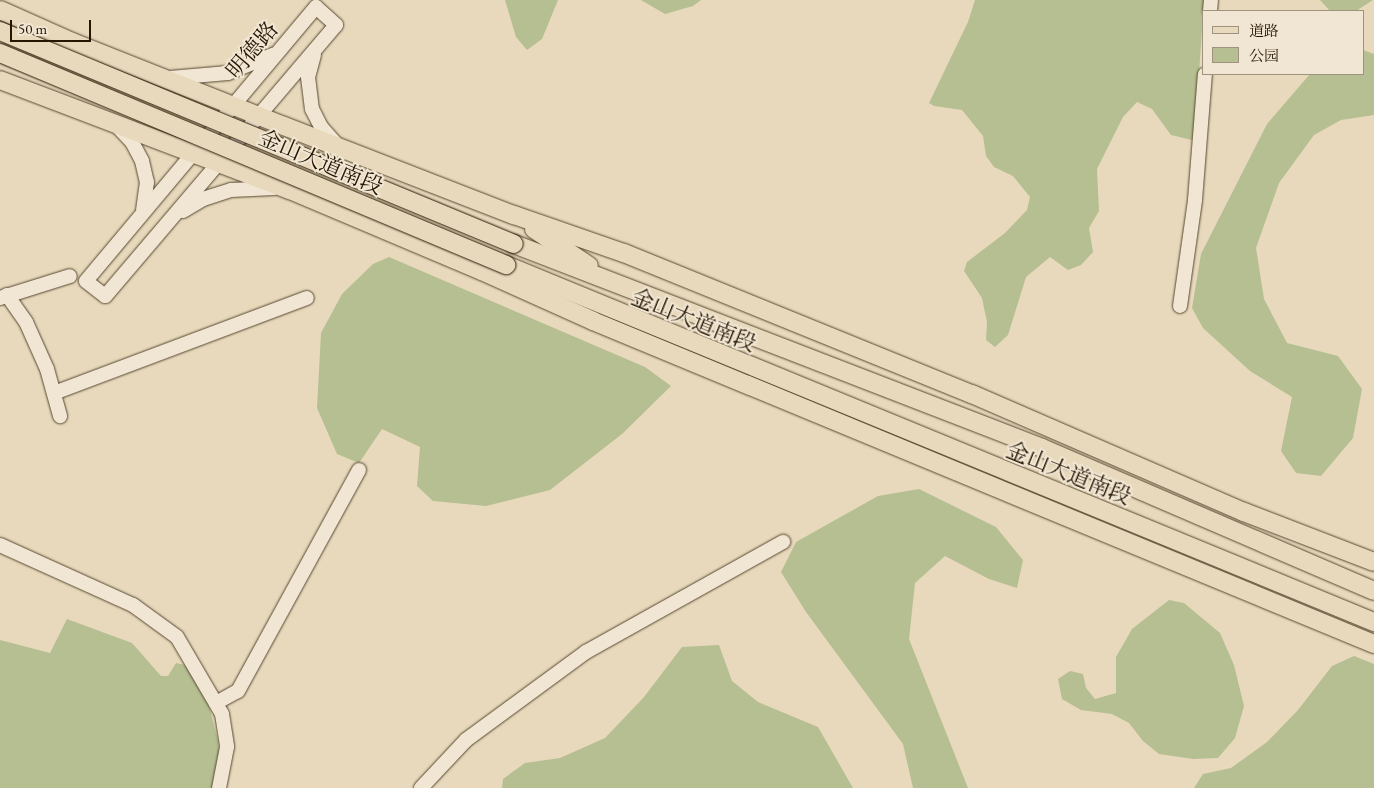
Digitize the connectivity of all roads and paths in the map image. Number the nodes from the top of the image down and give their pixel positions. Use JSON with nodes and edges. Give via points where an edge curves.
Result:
{"nodes":[{"id":1,"x":316,"y":4,"type":"edge"},
{"id":2,"x":0,"y":10,"type":"edge"},
{"id":3,"x":0,"y":31,"type":"edge"},
{"id":4,"x":318,"y":46,"type":"junction"},
{"id":5,"x":279,"y":51,"type":"junction"},
{"id":6,"x":0,"y":52,"type":"edge"},
{"id":7,"x":1205,"y":75,"type":"edge"},
{"id":8,"x":163,"y":78,"type":"junction"},
{"id":9,"x":0,"y":80,"type":"edge"},
{"id":10,"x":233,"y":106,"type":"junction"},
{"id":11,"x":258,"y":116,"type":"junction"},
{"id":12,"x":116,"y":126,"type":"junction"},
{"id":13,"x":343,"y":149,"type":"junction"},
{"id":14,"x":193,"y":154,"type":"junction"},
{"id":15,"x":216,"y":164,"type":"junction"},
{"id":16,"x":290,"y":190,"type":"junction"},
{"id":17,"x":142,"y":214,"type":"junction"},
{"id":18,"x":514,"y":215,"type":"junction"},
{"id":19,"x":167,"y":223,"type":"junction"},
{"id":20,"x":482,"y":270,"type":"junction"},
{"id":21,"x":70,"y":276,"type":"dead end"},
{"id":22,"x":619,"y":286,"type":"junction"},
{"id":23,"x":3,"y":296,"type":"edge"},
{"id":24,"x":307,"y":298,"type":"dead end"},
{"id":25,"x":1180,"y":306,"type":"dead end"},
{"id":26,"x":611,"y":310,"type":"junction"},
{"id":27,"x":54,"y":393,"type":"junction"},
{"id":28,"x":60,"y":416,"type":"dead end"},
{"id":29,"x":359,"y":470,"type":"dead end"},
{"id":30,"x":1094,"y":470,"type":"junction"},
{"id":31,"x":1078,"y":502,"type":"junction"},
{"id":32,"x":1244,"y":512,"type":"junction"},
{"id":33,"x":782,"y":542,"type":"dead end"},
{"id":34,"x":0,"y":545,"type":"edge"},
{"id":35,"x":1374,"y":562,"type":"edge"},
{"id":36,"x":1203,"y":572,"type":"junction"},
{"id":37,"x":1374,"y":591,"type":"edge"},
{"id":38,"x":1374,"y":622,"type":"edge"},
{"id":39,"x":1374,"y":644,"type":"edge"},
{"id":40,"x":216,"y":703,"type":"junction"},
{"id":41,"x":219,"y":788,"type":"edge"},
{"id":42,"x":421,"y":788,"type":"edge"}],
"edges":[{"from":1,"to":4,"type":"street","name":"明德路","via":[[336,25]]},
{"from":1,"to":5,"type":"street","name":"明德路"},
{"from":2,"to":8,"type":"main road"},
{"from":3,"to":22,"type":"main road","name":"金山大道南段","bridge":true},
{"from":4,"to":11,"type":"street","name":"明德路"},
{"from":4,"to":13,"type":"street","via":[[308,77],[311,103],[321,127]]},
{"from":5,"to":8,"type":"street","via":[[228,73],[196,78]]},
{"from":5,"to":10,"type":"street","name":"明德路"},
{"from":6,"to":26,"type":"main road","name":"金山大道南段","bridge":true},
{"from":7,"to":25,"type":"street","via":[[1195,200]]},
{"from":8,"to":10,"type":"main road"},
{"from":9,"to":12,"type":"main road"},
{"from":10,"to":11,"type":"main road"},
{"from":10,"to":14,"type":"street","name":"明德路"},
{"from":11,"to":13,"type":"main road"},
{"from":11,"to":15,"type":"street","name":"明德路"},
{"from":12,"to":14,"type":"main road"},
{"from":12,"to":17,"type":"street","via":[[132,142],[144,166],[147,193]]},
{"from":13,"to":18,"type":"main road"},
{"from":14,"to":15,"type":"main road"},
{"from":14,"to":17,"type":"street","name":"明德路"},
{"from":15,"to":16,"type":"main road"},
{"from":15,"to":19,"type":"street","name":"明德路"},
{"from":16,"to":19,"type":"street","via":[[261,187],[231,190],[203,199]]},
{"from":16,"to":20,"type":"main road"},
{"from":17,"to":19,"type":"street","name":"明德路","via":[[86,281],[105,296]]},
{"from":18,"to":22,"type":"main road"},
{"from":18,"to":32,"type":"main road","via":[[624,253],[972,394]]},
{"from":20,"to":26,"type":"main road"},
{"from":20,"to":36,"type":"main road","via":[[592,321]]},
{"from":21,"to":23,"type":"street"},
{"from":22,"to":30,"type":"main road","name":"金山大道南段"},
{"from":23,"to":27,"type":"street","via":[[26,322]]},
{"from":24,"to":27,"type":"street"},
{"from":26,"to":31,"type":"main road","name":"金山大道南段"},
{"from":27,"to":28,"type":"street"},
{"from":29,"to":40,"type":"street","via":[[238,690]]},
{"from":30,"to":32,"type":"main road"},
{"from":30,"to":37,"type":"main road","name":"金山大道南段"},
{"from":31,"to":36,"type":"main road"},
{"from":31,"to":38,"type":"main road","name":"金山大道南段"},
{"from":32,"to":35,"type":"main road"},
{"from":33,"to":42,"type":"street","via":[[586,652],[466,740]]},
{"from":34,"to":40,"type":"street","via":[[133,605],[165,626],[176,637]]},
{"from":36,"to":39,"type":"main road"},
{"from":40,"to":41,"type":"street","via":[[222,714],[227,747]]}]}
